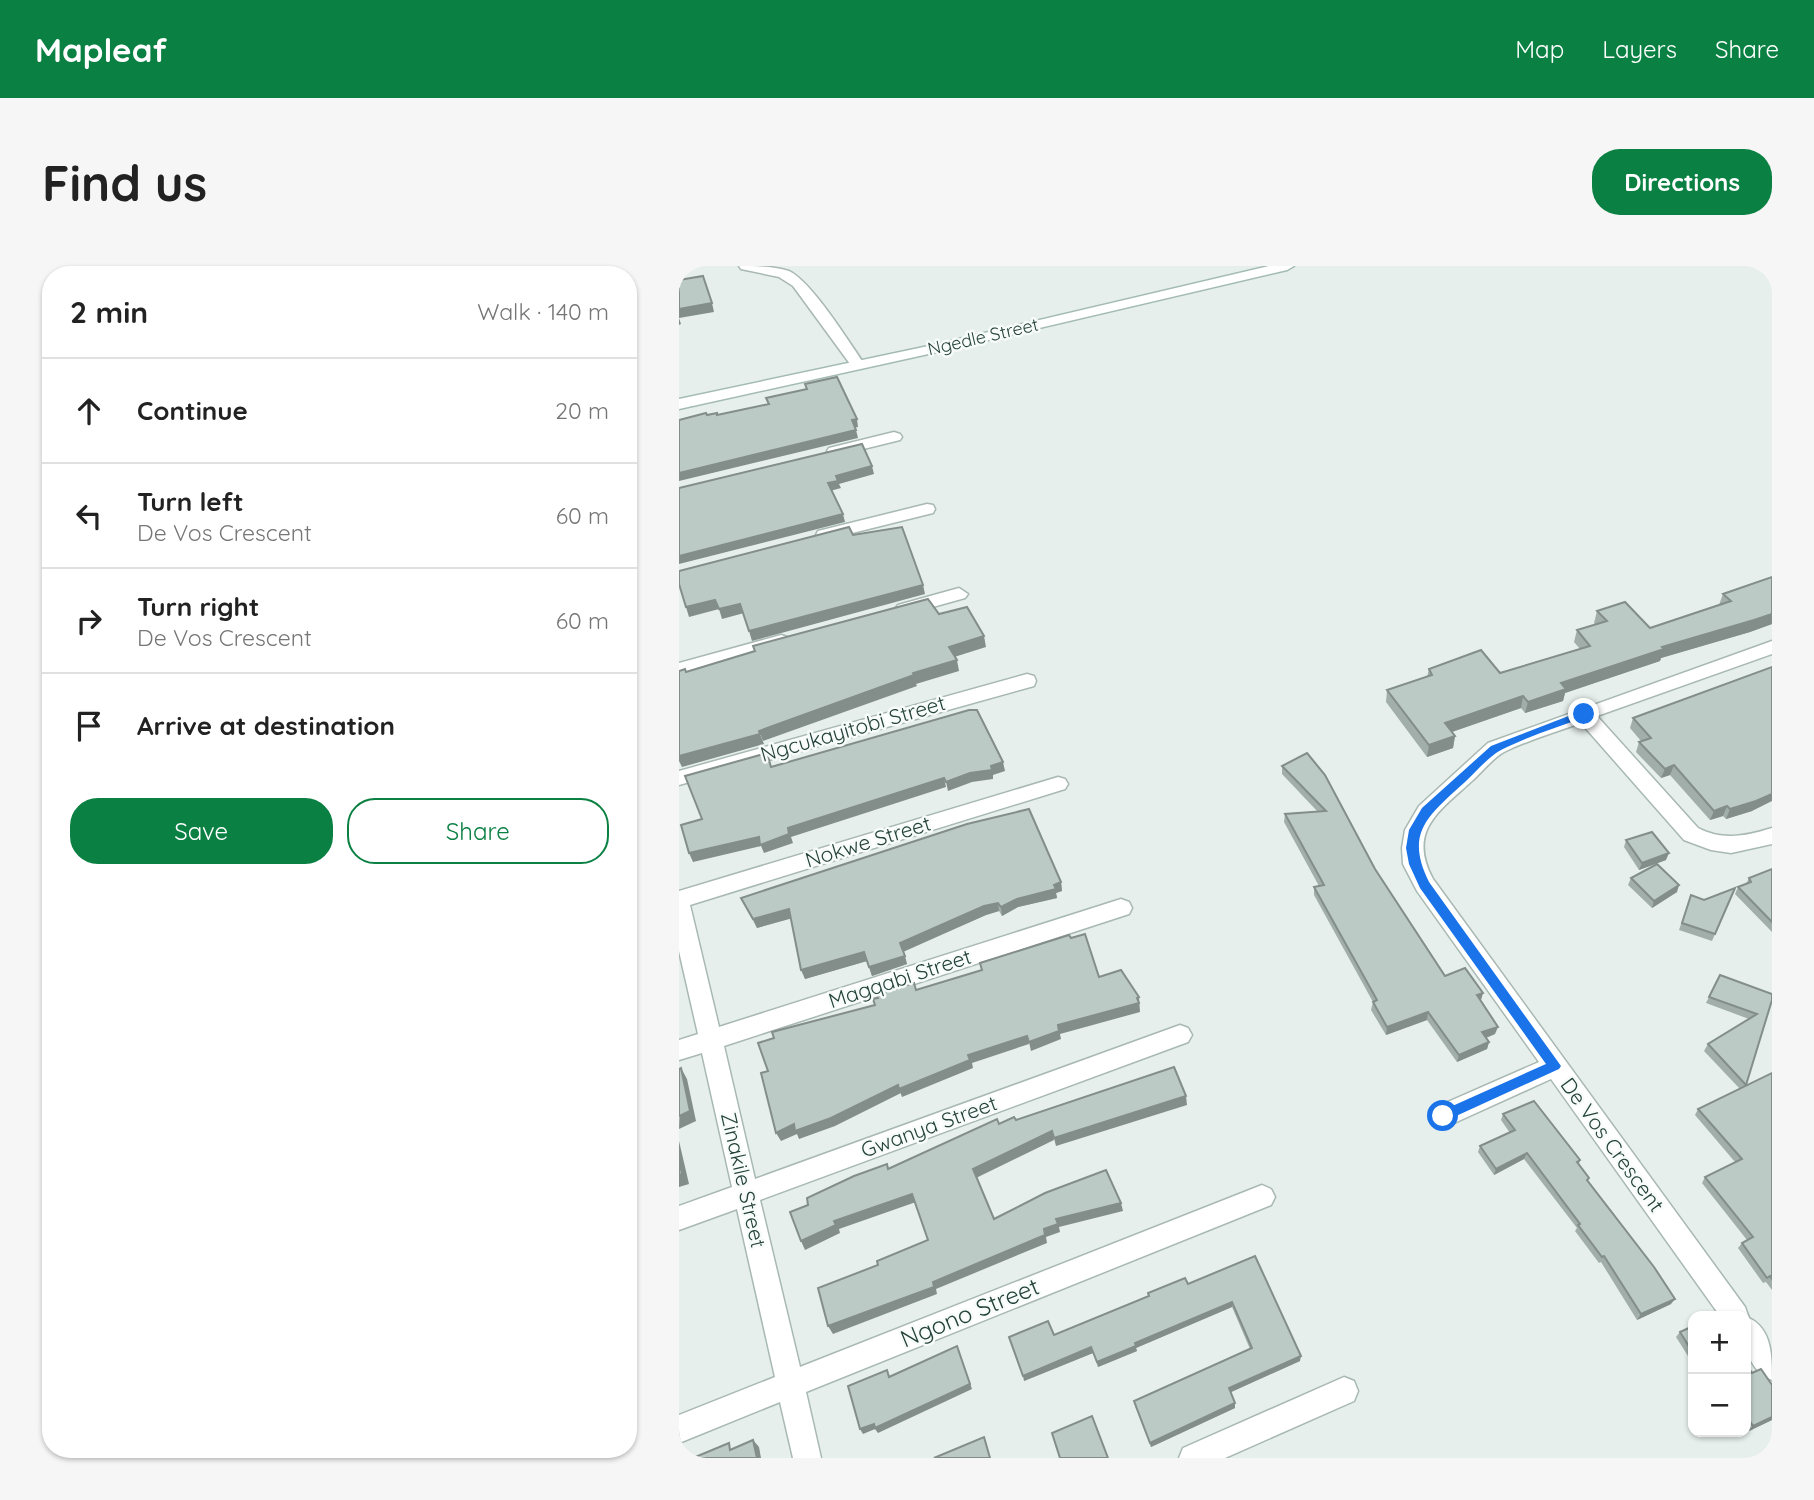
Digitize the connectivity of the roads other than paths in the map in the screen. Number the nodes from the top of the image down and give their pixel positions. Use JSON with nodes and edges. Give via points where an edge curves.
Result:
{"nodes":[{"id":1,"x":746,"y":266,"type":"edge"},
{"id":2,"x":1287,"y":266,"type":"edge"},
{"id":3,"x":858,"y":365,"type":"junction"},
{"id":4,"x":679,"y":404,"type":"edge"},
{"id":5,"x":894,"y":437,"type":"dead end"},
{"id":6,"x":814,"y":457,"type":"edge"},
{"id":7,"x":927,"y":509,"type":"dead end"},
{"id":8,"x":810,"y":539,"type":"edge"},
{"id":9,"x":959,"y":594,"type":"dead end"},
{"id":10,"x":893,"y":612,"type":"edge"},
{"id":11,"x":799,"y":637,"type":"edge"},
{"id":12,"x":1772,"y":648,"type":"edge"},
{"id":13,"x":679,"y":669,"type":"edge"},
{"id":14,"x":1027,"y":681,"type":"dead end"},
{"id":15,"x":1584,"y":714,"type":"junction"},
{"id":16,"x":679,"y":778,"type":"edge"},
{"id":17,"x":1058,"y":784,"type":"dead end"},
{"id":18,"x":1772,"y":836,"type":"edge"},
{"id":19,"x":679,"y":902,"type":"edge"},
{"id":20,"x":1121,"y":908,"type":"dead end"},
{"id":21,"x":1180,"y":1035,"type":"dead end"},
{"id":22,"x":710,"y":1040,"type":"junction"},
{"id":23,"x":679,"y":1050,"type":"edge"},
{"id":24,"x":1555,"y":1066,"type":"junction"},
{"id":25,"x":1443,"y":1116,"type":"dead end"},
{"id":26,"x":747,"y":1193,"type":"junction"},
{"id":27,"x":1262,"y":1197,"type":"dead end"},
{"id":28,"x":679,"y":1218,"type":"edge"},
{"id":29,"x":1732,"y":1311,"type":"edge"},
{"id":30,"x":1751,"y":1337,"type":"edge"},
{"id":31,"x":1772,"y":1366,"type":"edge"},
{"id":32,"x":791,"y":1385,"type":"junction"},
{"id":33,"x":1343,"y":1391,"type":"dead end"},
{"id":34,"x":679,"y":1429,"type":"edge"},
{"id":35,"x":807,"y":1458,"type":"edge"},
{"id":36,"x":1193,"y":1458,"type":"edge"}],
"edges":[{"from":1,"to":3,"type":"street","via":[[783,274],[798,283]]},
{"from":2,"to":3,"type":"street","name":"Ngedle Street"},
{"from":3,"to":4,"type":"street","name":"Ngedle Street"},
{"from":5,"to":6,"type":"street"},
{"from":7,"to":8,"type":"street"},
{"from":9,"to":10,"type":"street"},
{"from":11,"to":13,"type":"street"},
{"from":12,"to":15,"type":"street","name":"De Vos Crescent"},
{"from":14,"to":16,"type":"street","name":"Ngcukayitobi Street"},
{"from":15,"to":18,"type":"street","via":[[1691,834],[1723,846]]},
{"from":15,"to":24,"type":"street","name":"De Vos Crescent","via":[[1495,748],[1426,811],[1415,830],[1412,848],[1425,885]]},
{"from":17,"to":19,"type":"street","name":"Nokwe Street"},
{"from":19,"to":22,"type":"street","name":"Zinakile Street"},
{"from":20,"to":22,"type":"street","name":"Magqabi Street"},
{"from":21,"to":26,"type":"street","name":"Gwanya Street"},
{"from":22,"to":23,"type":"street","name":"Magqabi Street"},
{"from":22,"to":26,"type":"street","name":"Zinakile Street"},
{"from":24,"to":25,"type":"street"},
{"from":24,"to":29,"type":"street","name":"De Vos Crescent"},
{"from":26,"to":28,"type":"street","name":"Gwanya Street"},
{"from":26,"to":32,"type":"street","name":"Zinakile Street"},
{"from":27,"to":32,"type":"street","name":"Ngono Street"},
{"from":30,"to":31,"type":"street"},
{"from":32,"to":34,"type":"street","name":"Ngono Street"},
{"from":32,"to":35,"type":"street","name":"Zinakile Street"},
{"from":33,"to":36,"type":"street"}]}
